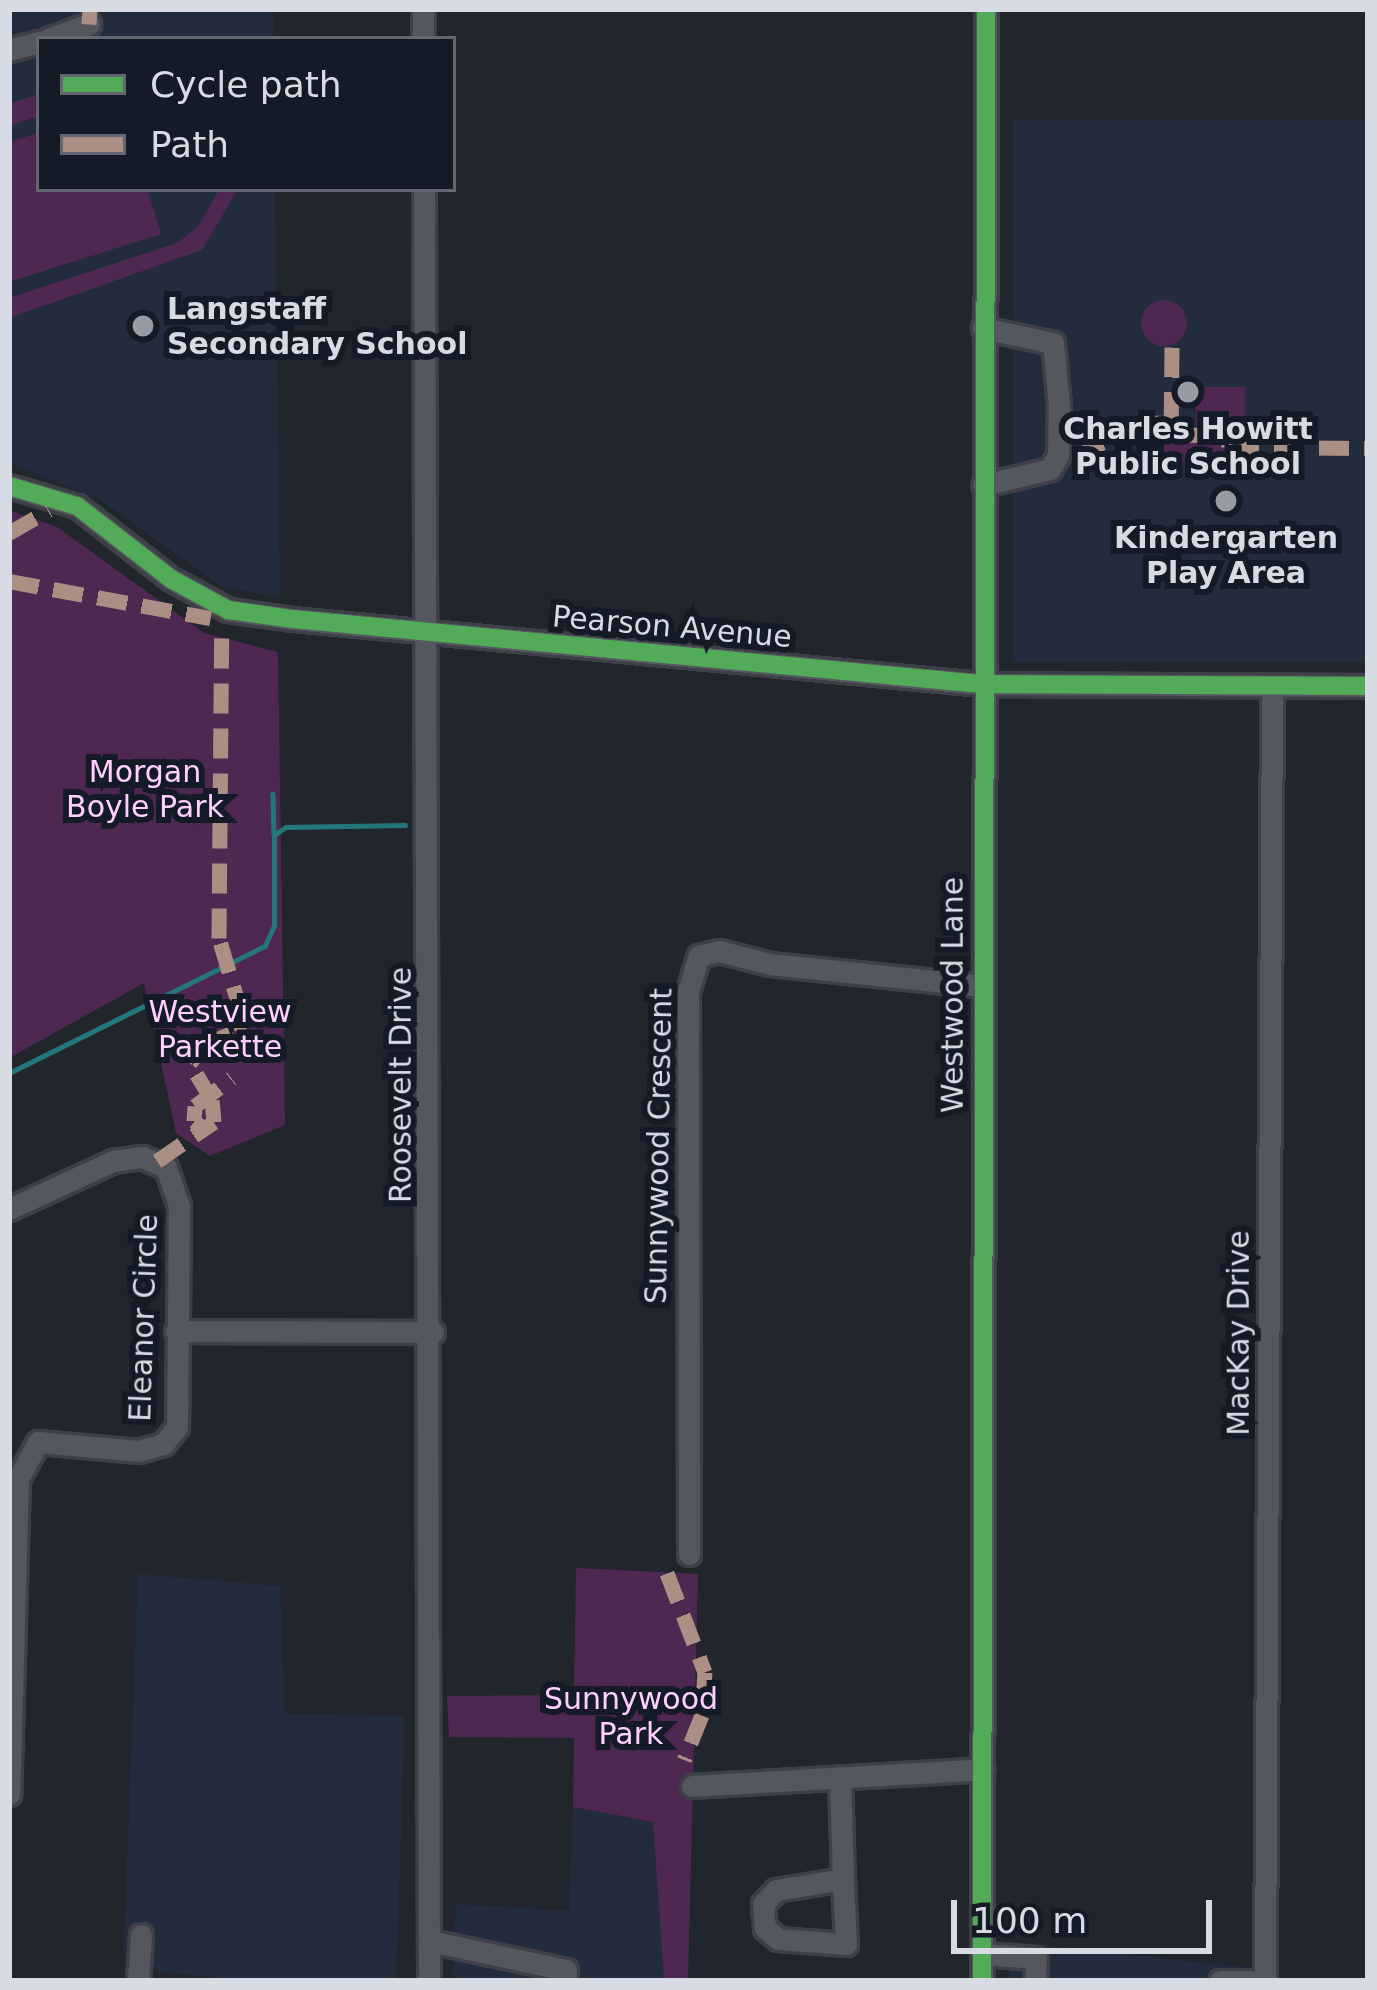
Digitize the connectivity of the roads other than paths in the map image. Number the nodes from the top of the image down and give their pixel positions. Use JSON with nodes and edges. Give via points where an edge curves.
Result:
{"nodes":[{"id":1,"x":986,"y":9,"type":"edge"},
{"id":2,"x":89,"y":24,"type":"dead end"},
{"id":3,"x":59,"y":36,"type":"edge"},
{"id":4,"x":424,"y":192,"type":"edge"},
{"id":5,"x":983,"y":328,"type":"junction"},
{"id":6,"x":983,"y":485,"type":"junction"},
{"id":7,"x":9,"y":486,"type":"edge"},
{"id":8,"x":428,"y":635,"type":"junction"},
{"id":9,"x":981,"y":684,"type":"junction"},
{"id":10,"x":1272,"y":686,"type":"junction"},
{"id":11,"x":1368,"y":686,"type":"edge"},
{"id":12,"x":983,"y":986,"type":"junction"},
{"id":13,"x":9,"y":1209,"type":"edge"},
{"id":14,"x":176,"y":1331,"type":"junction"},
{"id":15,"x":433,"y":1332,"type":"junction"},
{"id":16,"x":689,"y":1554,"type":"dead end"},
{"id":17,"x":982,"y":1769,"type":"junction"},
{"id":18,"x":840,"y":1777,"type":"junction"},
{"id":19,"x":692,"y":1786,"type":"dead end"},
{"id":20,"x":9,"y":1794,"type":"edge"},
{"id":21,"x":843,"y":1879,"type":"dead end"},
{"id":22,"x":141,"y":1935,"type":"dead end"},
{"id":23,"x":430,"y":1941,"type":"junction"},
{"id":24,"x":982,"y":1954,"type":"junction"},
{"id":25,"x":519,"y":1971,"type":"edge"},
{"id":26,"x":138,"y":1981,"type":"edge"},
{"id":27,"x":430,"y":1981,"type":"edge"},
{"id":28,"x":566,"y":1981,"type":"edge"},
{"id":29,"x":982,"y":1981,"type":"edge"},
{"id":30,"x":1035,"y":1981,"type":"edge"},
{"id":31,"x":1220,"y":1981,"type":"edge"},
{"id":32,"x":1251,"y":1981,"type":"edge"},
{"id":33,"x":1265,"y":1981,"type":"edge"}],
"edges":[{"from":1,"to":5,"type":"street","name":"Westwood Lane"},
{"from":2,"to":3,"type":"street"},
{"from":4,"to":8,"type":"street","name":"Roosevelt Drive"},
{"from":5,"to":6,"type":"street","name":"Westwood Lane"},
{"from":5,"to":6,"type":"street","via":[[1053,343],[1059,421],[1050,469]]},
{"from":6,"to":9,"type":"street","name":"Westwood Lane"},
{"from":7,"to":8,"type":"street","name":"Pearson Avenue","via":[[77,506],[172,579],[229,610]]},
{"from":8,"to":9,"type":"street","name":"Pearson Avenue"},
{"from":8,"to":15,"type":"street","name":"Roosevelt Drive"},
{"from":9,"to":10,"type":"street","name":"Pearson Avenue"},
{"from":9,"to":12,"type":"street","name":"Westwood Lane"},
{"from":10,"to":11,"type":"street","name":"Pearson Avenue"},
{"from":10,"to":33,"type":"street","name":"MacKay Drive"},
{"from":12,"to":16,"type":"street","name":"Sunnywood Crescent","via":[[770,964],[719,951],[699,956],[688,991]]},
{"from":12,"to":17,"type":"street","name":"Westwood Lane"},
{"from":13,"to":14,"type":"street","name":"Eleanor Circle","via":[[113,1161],[142,1156],[166,1167],[179,1206]]},
{"from":14,"to":15,"type":"street"},
{"from":14,"to":20,"type":"street","name":"Eleanor Circle","via":[[177,1427],[163,1444],[131,1451],[38,1442],[24,1462]]},
{"from":15,"to":23,"type":"street","name":"Roosevelt Drive"},
{"from":17,"to":18,"type":"street"},
{"from":17,"to":24,"type":"street","name":"Westwood Lane"},
{"from":18,"to":19,"type":"street"},
{"from":18,"to":21,"type":"street"},
{"from":22,"to":26,"type":"street"},
{"from":23,"to":25,"type":"street"},
{"from":23,"to":27,"type":"street","name":"Roosevelt Drive"},
{"from":24,"to":29,"type":"street","name":"Westwood Lane"},
{"from":24,"to":30,"type":"street","via":[[1036,1958]]},
{"from":25,"to":28,"type":"street","via":[[566,1970]]},
{"from":31,"to":32,"type":"street"}]}
